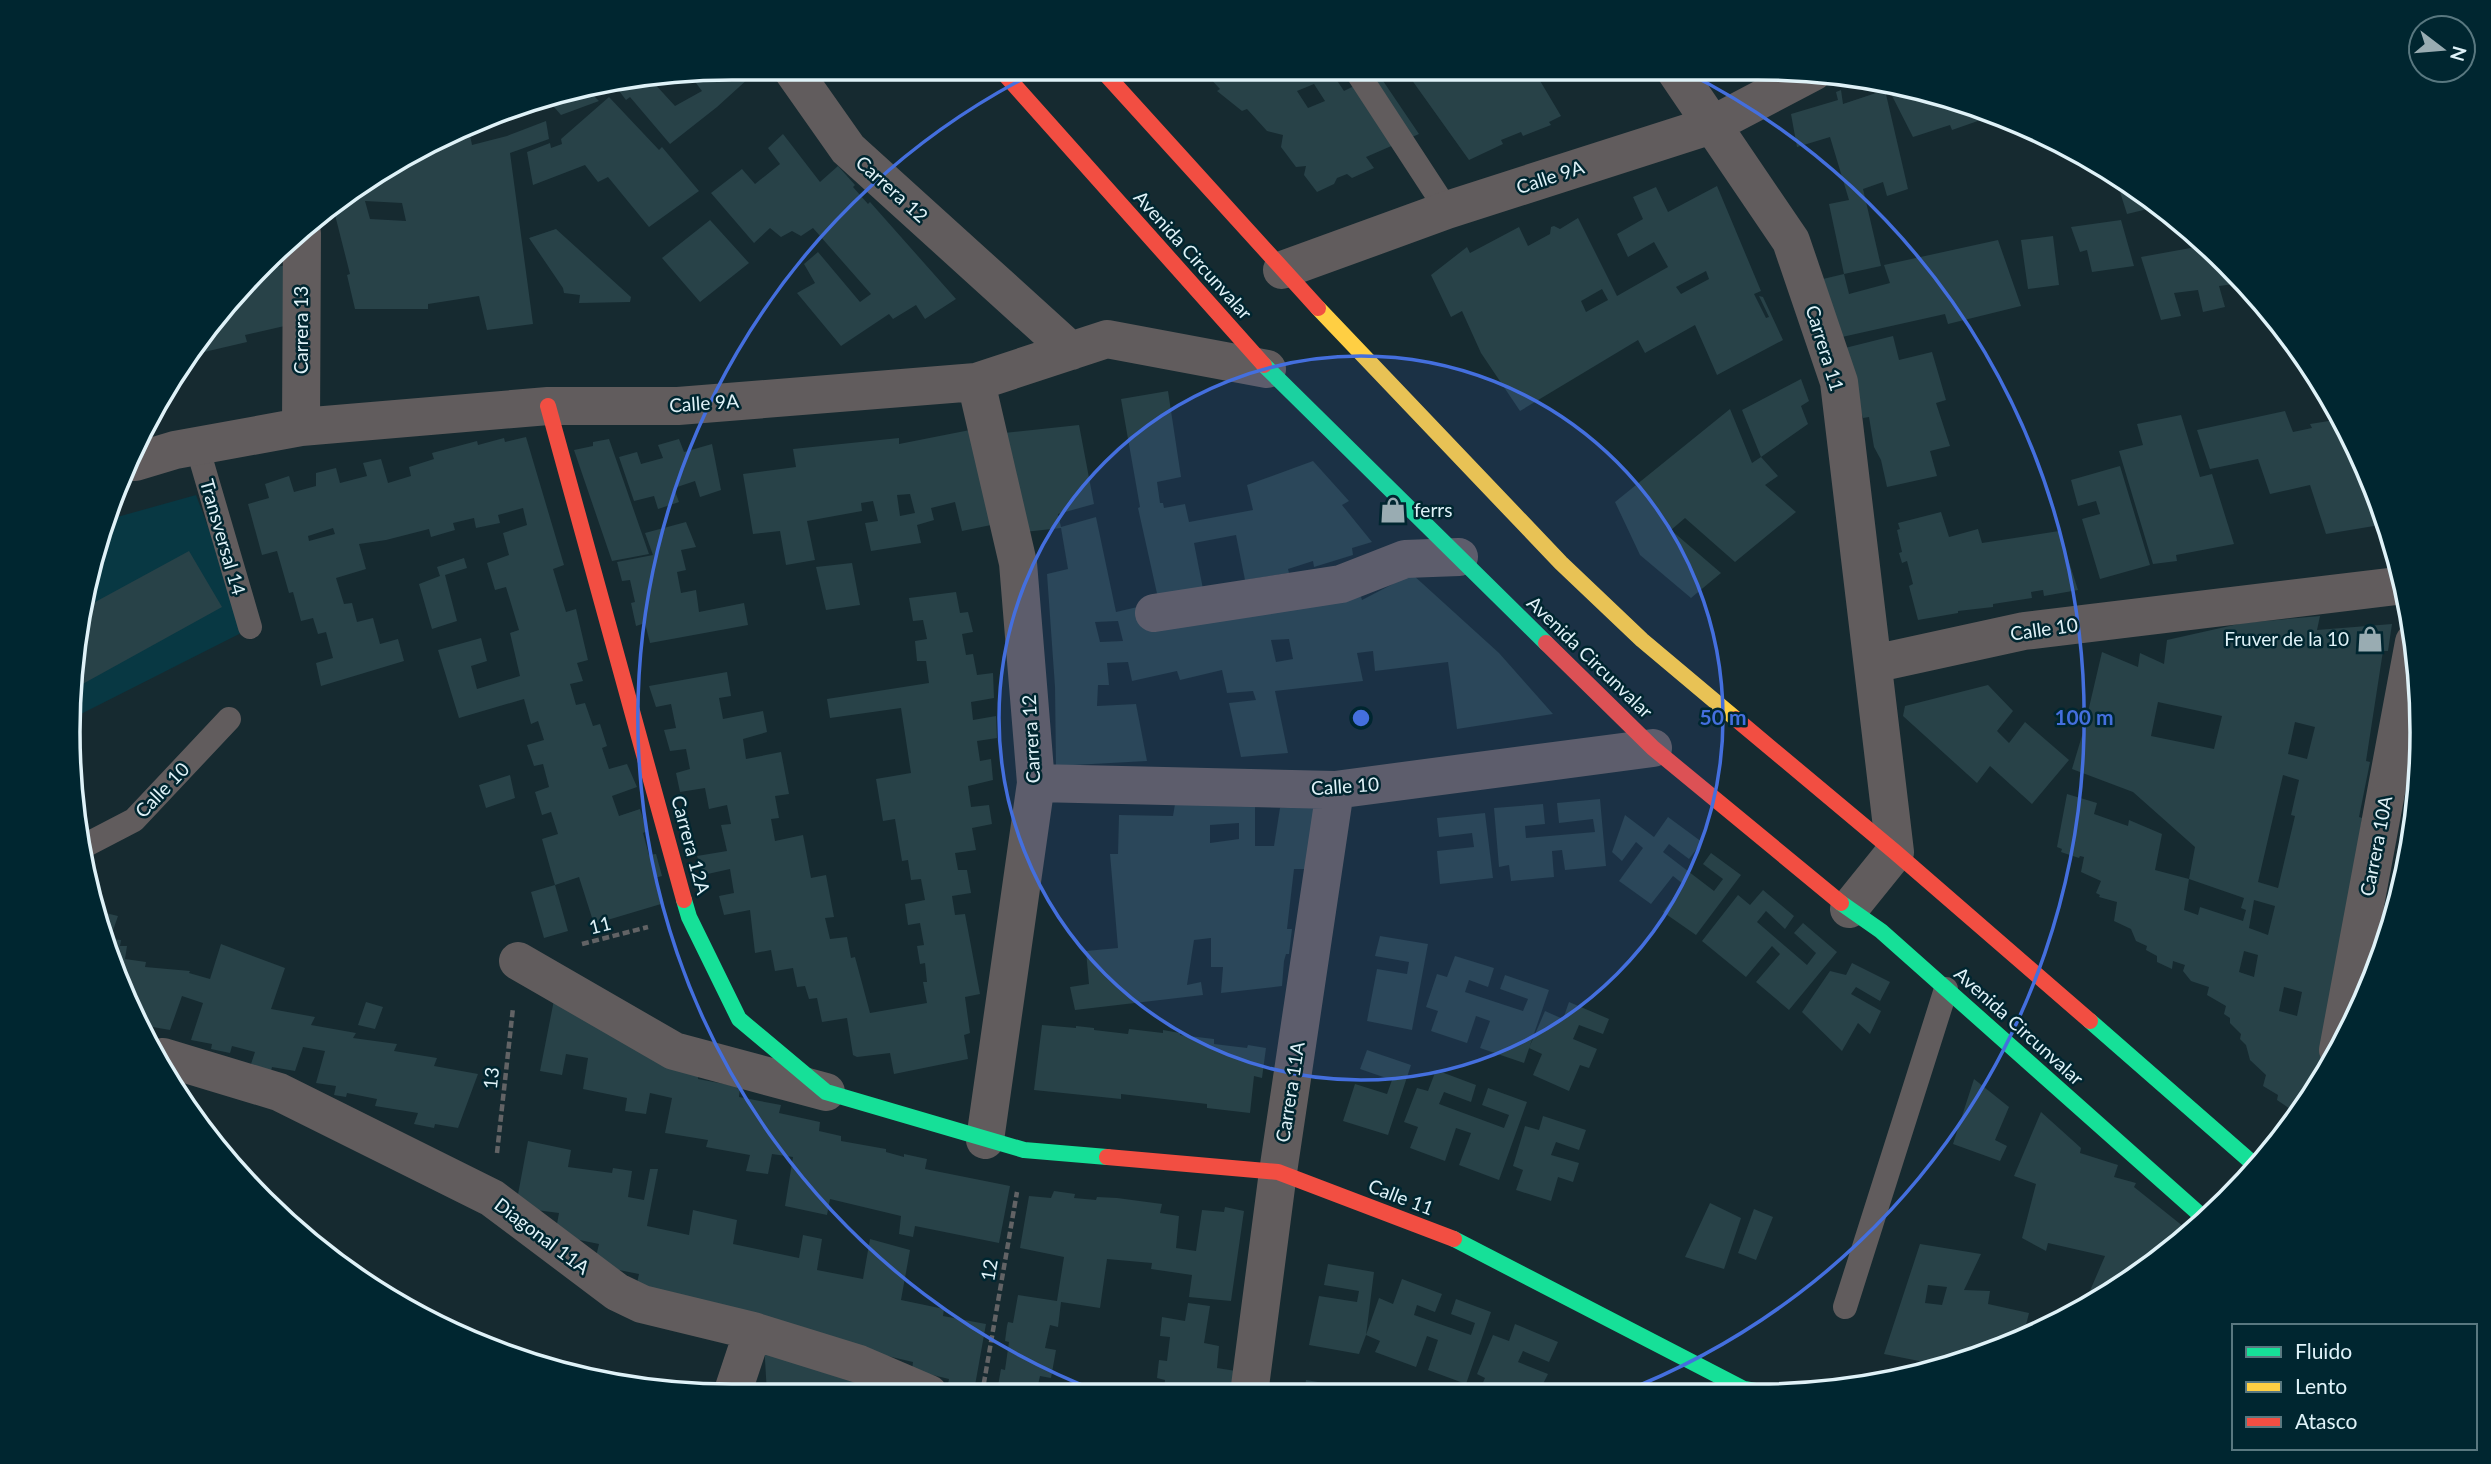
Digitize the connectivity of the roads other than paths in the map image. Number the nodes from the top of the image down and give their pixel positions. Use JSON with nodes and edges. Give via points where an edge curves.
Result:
{"nodes":[{"id":1,"x":799,"y":80,"type":"edge"},
{"id":2,"x":1010,"y":80,"type":"edge"},
{"id":3,"x":1111,"y":80,"type":"edge"},
{"id":4,"x":1361,"y":80,"type":"edge"},
{"id":5,"x":1682,"y":80,"type":"edge"},
{"id":6,"x":1795,"y":82,"type":"edge"},
{"id":7,"x":1712,"y":125,"type":"junction"},
{"id":8,"x":1447,"y":210,"type":"junction"},
{"id":9,"x":302,"y":242,"type":"edge"},
{"id":10,"x":1282,"y":270,"type":"junction"},
{"id":11,"x":1071,"y":351,"type":"junction"},
{"id":12,"x":1266,"y":369,"type":"junction"},
{"id":13,"x":976,"y":382,"type":"junction"},
{"id":14,"x":548,"y":405,"type":"junction"},
{"id":15,"x":301,"y":427,"type":"junction"},
{"id":16,"x":197,"y":446,"type":"junction"},
{"id":17,"x":140,"y":461,"type":"edge"},
{"id":18,"x":1459,"y":558,"type":"junction"},
{"id":19,"x":2394,"y":586,"type":"edge"},
{"id":20,"x":1154,"y":613,"type":"dead end"},
{"id":21,"x":250,"y":627,"type":"dead end"},
{"id":22,"x":1873,"y":664,"type":"junction"},
{"id":23,"x":2408,"y":676,"type":"edge"},
{"id":24,"x":229,"y":719,"type":"dead end"},
{"id":25,"x":1653,"y":748,"type":"junction"},
{"id":26,"x":1036,"y":783,"type":"junction"},
{"id":27,"x":1335,"y":790,"type":"junction"},
{"id":28,"x":90,"y":843,"type":"edge"},
{"id":29,"x":1895,"y":852,"type":"junction"},
{"id":30,"x":1849,"y":909,"type":"junction"},
{"id":31,"x":518,"y":961,"type":"road end"},
{"id":32,"x":1946,"y":989,"type":"junction"},
{"id":33,"x":2344,"y":1018,"type":"edge"},
{"id":34,"x":168,"y":1059,"type":"edge"},
{"id":35,"x":826,"y":1092,"type":"junction"},
{"id":36,"x":985,"y":1140,"type":"junction"},
{"id":37,"x":2250,"y":1161,"type":"edge"},
{"id":38,"x":1278,"y":1172,"type":"junction"},
{"id":39,"x":2199,"y":1213,"type":"edge"},
{"id":40,"x":1845,"y":1307,"type":"dead end"},
{"id":41,"x":753,"y":1331,"type":"junction"},
{"id":42,"x":735,"y":1384,"type":"edge"},
{"id":43,"x":906,"y":1384,"type":"edge"},
{"id":44,"x":1250,"y":1384,"type":"edge"},
{"id":45,"x":1734,"y":1384,"type":"edge"}],
"edges":[{"from":1,"to":11,"type":"street","name":"Carrera 12","via":[[848,149]]},
{"from":2,"to":12,"type":"main road","name":"Avenida Circunvalar"},
{"from":3,"to":10,"type":"main road"},
{"from":4,"to":8,"type":"lane"},
{"from":5,"to":7,"type":"street","name":"Carrera 11"},
{"from":6,"to":7,"type":"street","name":"Calle 9A"},
{"from":7,"to":8,"type":"street","name":"Calle 9A"},
{"from":7,"to":22,"type":"street","name":"Carrera 11","via":[[1791,241],[1839,382]]},
{"from":8,"to":10,"type":"street","name":"Calle 9A"},
{"from":9,"to":15,"type":"street","name":"Carrera 13"},
{"from":10,"to":29,"type":"main road","via":[[1561,563],[1642,640]]},
{"from":11,"to":12,"type":"street","name":"Calle 9A","via":[[1107,339]]},
{"from":11,"to":13,"type":"street","name":"Calle 9A"},
{"from":12,"to":18,"type":"main road","name":"Avenida Circunvalar"},
{"from":13,"to":14,"type":"street","name":"Calle 9A","via":[[678,406]]},
{"from":13,"to":26,"type":"street","name":"Carrera 12","via":[[1018,563]]},
{"from":14,"to":15,"type":"street","name":"Calle 9A"},
{"from":14,"to":35,"type":"main road","name":"Carrera 12A","via":[[689,917],[739,1018]]},
{"from":15,"to":16,"type":"street","name":"Calle 9A"},
{"from":16,"to":17,"type":"street","name":"Calle 9A"},
{"from":16,"to":21,"type":"lane","name":"Transversal 14"},
{"from":18,"to":20,"type":"street","via":[[1405,559],[1341,584]]},
{"from":18,"to":25,"type":"main road","name":"Avenida Circunvalar"},
{"from":19,"to":22,"type":"street","name":"Calle 10","via":[[2024,631]]},
{"from":22,"to":29,"type":"street"},
{"from":23,"to":33,"type":"street","name":"Carrera 10A"},
{"from":24,"to":28,"type":"lane","name":"Calle 10","via":[[134,820]]},
{"from":25,"to":27,"type":"street","name":"Calle 10"},
{"from":25,"to":30,"type":"main road","name":"Avenida Circunvalar"},
{"from":26,"to":27,"type":"street","name":"Calle 10"},
{"from":26,"to":36,"type":"street","name":"Carrera 12"},
{"from":27,"to":38,"type":"street","name":"Carrera 11A"},
{"from":29,"to":30,"type":"street"},
{"from":29,"to":37,"type":"main road"},
{"from":30,"to":32,"type":"main road","name":"Avenida Circunvalar"},
{"from":31,"to":35,"type":"street","via":[[674,1051]]},
{"from":32,"to":39,"type":"main road","name":"Avenida Circunvalar"},
{"from":32,"to":40,"type":"lane"},
{"from":34,"to":41,"type":"street","name":"Diagonal 11A","via":[[279,1092],[492,1198],[617,1292],[642,1304]]},
{"from":35,"to":36,"type":"main road","name":"Carrera 12A"},
{"from":36,"to":38,"type":"main road","name":"Calle 11","via":[[1024,1150]]},
{"from":38,"to":44,"type":"street","name":"Carrera 11A"},
{"from":38,"to":45,"type":"main road","name":"Calle 11","via":[[1457,1240]]},
{"from":41,"to":42,"type":"street"},
{"from":41,"to":43,"type":"street","name":"Diagonal 11A","via":[[859,1364]]}]}
